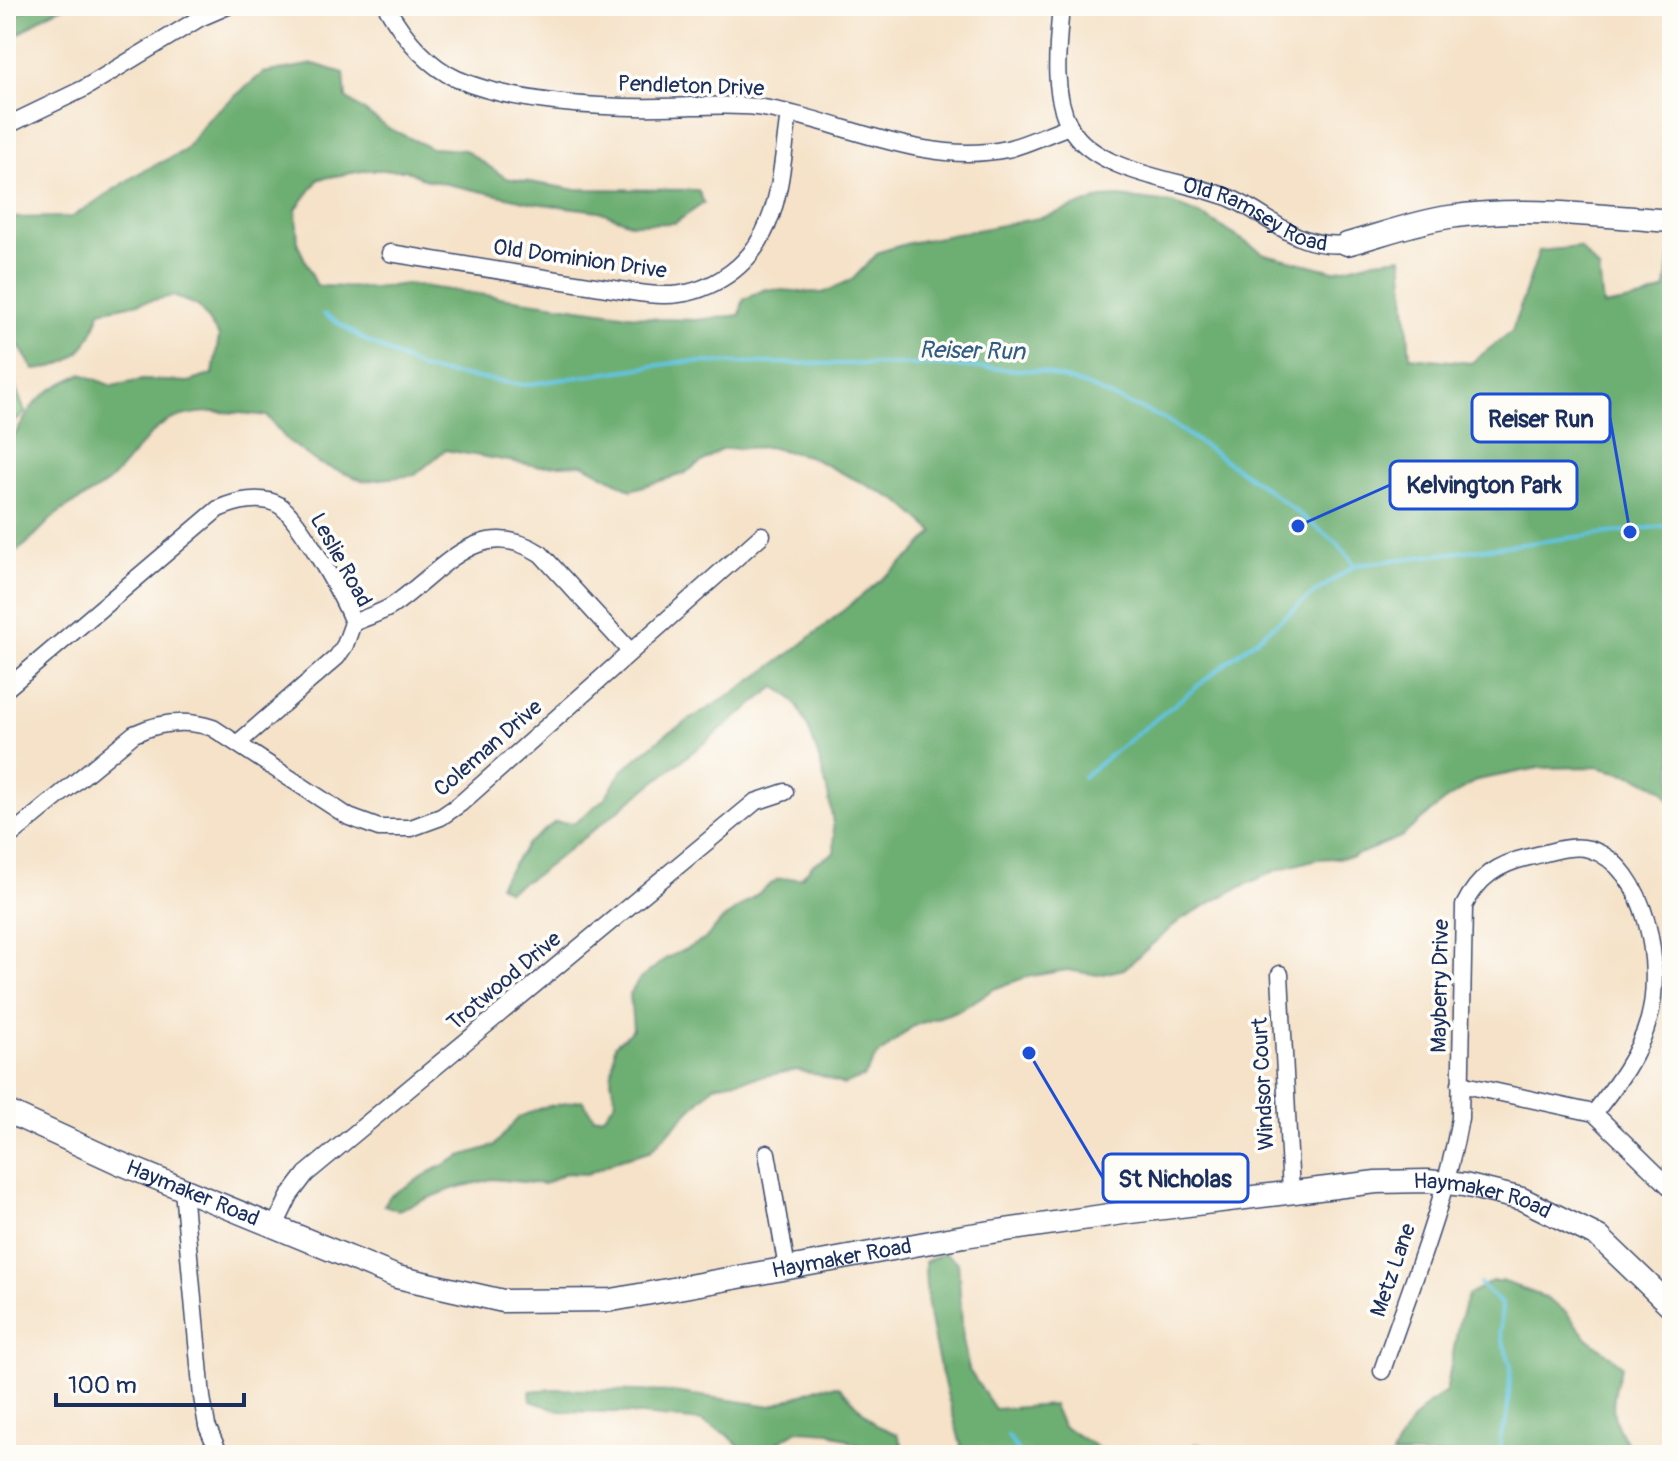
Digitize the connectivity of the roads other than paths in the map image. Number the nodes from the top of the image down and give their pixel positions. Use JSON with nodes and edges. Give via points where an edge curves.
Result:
{"nodes":[{"id":1,"x":228,"y":6,"type":"edge"},
{"id":2,"x":386,"y":6,"type":"edge"},
{"id":3,"x":1061,"y":6,"type":"edge"},
{"id":4,"x":789,"y":114,"type":"junction"},
{"id":5,"x":6,"y":126,"type":"edge"},
{"id":6,"x":1070,"y":126,"type":"junction"},
{"id":7,"x":1672,"y":221,"type":"edge"},
{"id":8,"x":1347,"y":244,"type":"joint"},
{"id":9,"x":390,"y":253,"type":"dead end"},
{"id":10,"x":762,"y":535,"type":"dead end"},
{"id":11,"x":353,"y":623,"type":"junction"},
{"id":12,"x":630,"y":651,"type":"junction"},
{"id":13,"x":6,"y":689,"type":"edge"},
{"id":14,"x":238,"y":743,"type":"junction"},
{"id":15,"x":785,"y":792,"type":"dead end"},
{"id":16,"x":6,"y":839,"type":"edge"},
{"id":17,"x":1280,"y":974,"type":"dead end"},
{"id":18,"x":1460,"y":1084,"type":"junction"},
{"id":19,"x":6,"y":1111,"type":"edge"},
{"id":20,"x":1594,"y":1113,"type":"junction"},
{"id":21,"x":767,"y":1153,"type":"dead end"},
{"id":22,"x":1447,"y":1183,"type":"junction"},
{"id":23,"x":1672,"y":1189,"type":"edge"},
{"id":24,"x":183,"y":1190,"type":"junction"},
{"id":25,"x":1291,"y":1193,"type":"junction"},
{"id":26,"x":274,"y":1228,"type":"junction"},
{"id":27,"x":787,"y":1268,"type":"junction"},
{"id":28,"x":1672,"y":1307,"type":"edge"},
{"id":29,"x":1382,"y":1371,"type":"dead end"},
{"id":30,"x":220,"y":1455,"type":"edge"}],
"edges":[{"from":1,"to":5,"type":"street","via":[[83,89]]},
{"from":2,"to":4,"type":"street","name":"Pendleton Drive","via":[[419,53],[455,79],[512,95],[635,108],[755,107]]},
{"from":3,"to":6,"type":"street","name":"Old Ramsey Road","via":[[1058,72]]},
{"from":4,"to":6,"type":"street","name":"Pendleton Drive","via":[[932,151],[972,153],[1008,149]]},
{"from":4,"to":9,"type":"street","name":"Old Dominion Drive","via":[[776,197],[763,234],[725,277],[698,291],[626,291]]},
{"from":6,"to":8,"type":"street","name":"Old Ramsey Road","via":[[1096,154],[1234,200],[1307,242]]},
{"from":7,"to":8,"type":"main road","name":"Old Ramsey Road","via":[[1497,212],[1445,217]]},
{"from":10,"to":12,"type":"street","name":"Coleman Drive"},
{"from":11,"to":12,"type":"street","via":[[389,608],[480,541],[506,539],[541,554]]},
{"from":11,"to":13,"type":"street","name":"Leslie Road","via":[[292,516],[278,504],[236,501],[218,509]]},
{"from":11,"to":14,"type":"street","name":"Leslie Road","via":[[337,657]]},
{"from":12,"to":14,"type":"street","name":"Coleman Drive","via":[[460,804],[411,828],[379,828],[349,817]]},
{"from":14,"to":16,"type":"street","name":"Coleman Drive","via":[[194,722],[150,727],[119,745]]},
{"from":15,"to":26,"type":"street","name":"Trotwood Drive","via":[[755,802],[306,1174]]},
{"from":17,"to":25,"type":"street","name":"Windsor Court"},
{"from":18,"to":20,"type":"street"},
{"from":18,"to":20,"type":"street","name":"Mayberry Drive","via":[[1462,926],[1471,890],[1509,862],[1586,848],[1620,866],[1632,883],[1656,967],[1642,1040],[1620,1081]]},
{"from":18,"to":22,"type":"street","name":"Mayberry Drive","via":[[1460,1118]]},
{"from":19,"to":24,"type":"main road","name":"Haymaker Road"},
{"from":20,"to":23,"type":"street"},
{"from":21,"to":27,"type":"street"},
{"from":22,"to":25,"type":"main road","name":"Haymaker Road","via":[[1376,1182]]},
{"from":22,"to":28,"type":"main road","name":"Haymaker Road","via":[[1522,1199],[1599,1237]]},
{"from":22,"to":29,"type":"street","name":"Metz Lane"},
{"from":24,"to":26,"type":"main road","name":"Haymaker Road"},
{"from":24,"to":30,"type":"street","via":[[202,1397]]},
{"from":25,"to":27,"type":"main road","name":"Haymaker Road","via":[[964,1236]]},
{"from":26,"to":27,"type":"main road","name":"Haymaker Road","via":[[397,1277],[503,1301],[612,1300]]}]}
